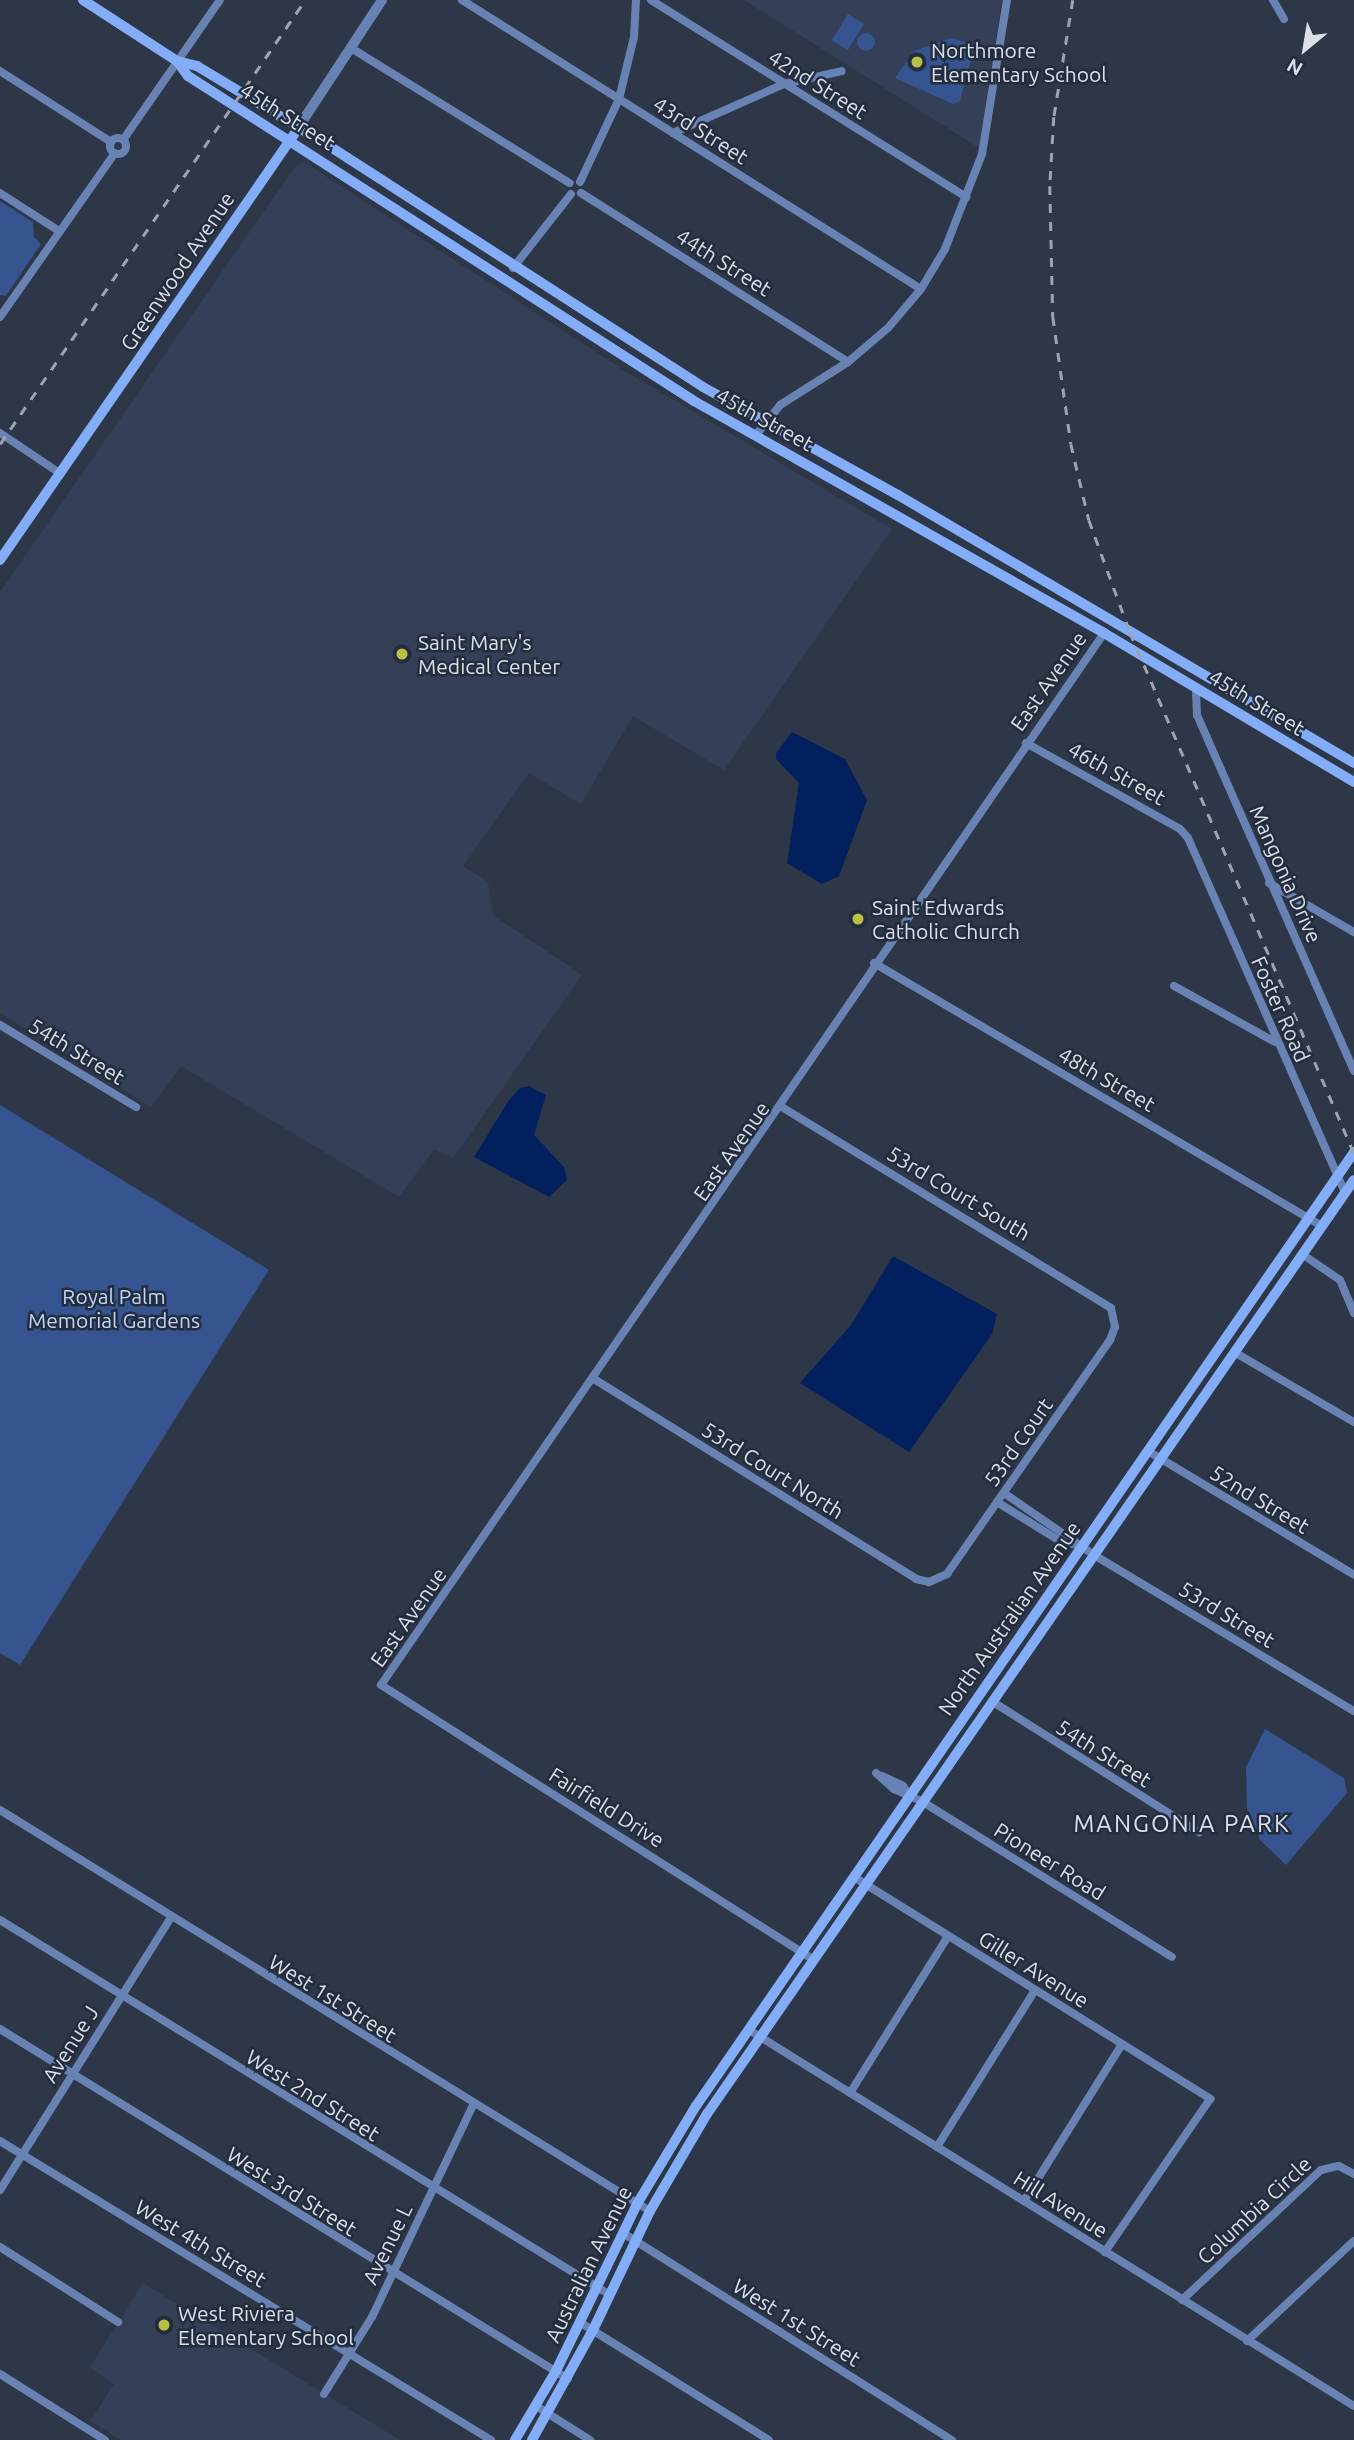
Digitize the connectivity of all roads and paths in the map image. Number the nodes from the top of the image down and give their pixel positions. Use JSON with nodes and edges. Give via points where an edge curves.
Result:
{"nodes":[{"id":1,"x":83,"y":0,"type":"edge"},
{"id":2,"x":220,"y":0,"type":"edge"},
{"id":3,"x":382,"y":0,"type":"edge"},
{"id":4,"x":462,"y":0,"type":"edge"},
{"id":5,"x":636,"y":0,"type":"edge"},
{"id":6,"x":650,"y":0,"type":"edge"},
{"id":7,"x":1007,"y":0,"type":"edge"},
{"id":8,"x":1273,"y":0,"type":"edge"},
{"id":9,"x":1283,"y":19,"type":"dead end"},
{"id":10,"x":351,"y":48,"type":"junction"},
{"id":11,"x":177,"y":61,"type":"junction"},
{"id":12,"x":0,"y":71,"type":"edge"},
{"id":13,"x":842,"y":71,"type":"dead end"},
{"id":14,"x":784,"y":84,"type":"junction"},
{"id":15,"x":619,"y":99,"type":"junction"},
{"id":16,"x":298,"y":128,"type":"junction"},
{"id":17,"x":673,"y":133,"type":"junction"},
{"id":18,"x":291,"y":138,"type":"junction"},
{"id":19,"x":124,"y":140,"type":"junction"},
{"id":20,"x":111,"y":142,"type":"junction"},
{"id":21,"x":115,"y":153,"type":"junction"},
{"id":22,"x":580,"y":182,"type":"junction"},
{"id":23,"x":570,"y":183,"type":"junction"},
{"id":24,"x":0,"y":193,"type":"edge"},
{"id":25,"x":581,"y":193,"type":"junction"},
{"id":26,"x":570,"y":194,"type":"junction"},
{"id":27,"x":966,"y":197,"type":"junction"},
{"id":28,"x":59,"y":231,"type":"junction"},
{"id":29,"x":513,"y":268,"type":"junction"},
{"id":30,"x":921,"y":289,"type":"junction"},
{"id":31,"x":1,"y":313,"type":"edge"},
{"id":32,"x":848,"y":362,"type":"junction"},
{"id":33,"x":764,"y":422,"type":"junction"},
{"id":34,"x":0,"y":433,"type":"edge"},
{"id":35,"x":755,"y":436,"type":"junction"},
{"id":36,"x":61,"y":474,"type":"junction"},
{"id":37,"x":0,"y":560,"type":"edge"},
{"id":38,"x":1104,"y":633,"type":"junction"},
{"id":39,"x":1196,"y":689,"type":"junction"},
{"id":40,"x":1026,"y":743,"type":"junction"},
{"id":41,"x":1354,"y":763,"type":"edge"},
{"id":42,"x":1354,"y":782,"type":"edge"},
{"id":43,"x":1188,"y":838,"type":"joint"},
{"id":44,"x":1269,"y":883,"type":"junction"},
{"id":45,"x":1354,"y":932,"type":"edge"},
{"id":46,"x":874,"y":963,"type":"junction"},
{"id":47,"x":1174,"y":986,"type":"dead end"},
{"id":48,"x":0,"y":1025,"type":"edge"},
{"id":49,"x":1275,"y":1043,"type":"junction"},
{"id":50,"x":1354,"y":1071,"type":"edge"},
{"id":51,"x":136,"y":1107,"type":"dead end"},
{"id":52,"x":782,"y":1107,"type":"junction"},
{"id":53,"x":1354,"y":1152,"type":"edge"},
{"id":54,"x":1338,"y":1177,"type":"junction"},
{"id":55,"x":1354,"y":1180,"type":"edge"},
{"id":56,"x":1345,"y":1192,"type":"junction"},
{"id":57,"x":1309,"y":1218,"type":"junction"},
{"id":58,"x":1322,"y":1226,"type":"junction"},
{"id":59,"x":1302,"y":1254,"type":"junction"},
{"id":60,"x":1245,"y":1310,"type":"junction"},
{"id":61,"x":1354,"y":1313,"type":"edge"},
{"id":62,"x":1113,"y":1314,"type":"joint"},
{"id":63,"x":1258,"y":1317,"type":"junction"},
{"id":64,"x":1234,"y":1352,"type":"junction"},
{"id":65,"x":594,"y":1379,"type":"junction"},
{"id":66,"x":1354,"y":1422,"type":"edge"},
{"id":67,"x":1149,"y":1451,"type":"junction"},
{"id":68,"x":1160,"y":1459,"type":"junction"},
{"id":69,"x":1004,"y":1493,"type":"junction"},
{"id":70,"x":997,"y":1502,"type":"junction"},
{"id":71,"x":1083,"y":1546,"type":"junction"},
{"id":72,"x":1094,"y":1555,"type":"junction"},
{"id":73,"x":1354,"y":1575,"type":"edge"},
{"id":74,"x":935,"y":1580,"type":"joint"},
{"id":75,"x":381,"y":1685,"type":"joint"},
{"id":76,"x":993,"y":1702,"type":"junction"},
{"id":77,"x":1354,"y":1711,"type":"edge"},
{"id":78,"x":910,"y":1796,"type":"junction"},
{"id":79,"x":923,"y":1802,"type":"junction"},
{"id":80,"x":1,"y":1814,"type":"edge"},
{"id":81,"x":1199,"y":1832,"type":"dead end"},
{"id":82,"x":854,"y":1877,"type":"junction"},
{"id":83,"x":866,"y":1884,"type":"junction"},
{"id":84,"x":171,"y":1917,"type":"junction"},
{"id":85,"x":0,"y":1920,"type":"edge"},
{"id":86,"x":948,"y":1936,"type":"junction"},
{"id":87,"x":802,"y":1952,"type":"junction"},
{"id":88,"x":1172,"y":1957,"type":"dead end"},
{"id":89,"x":814,"y":1960,"type":"junction"},
{"id":90,"x":1035,"y":1990,"type":"junction"},
{"id":91,"x":121,"y":1996,"type":"junction"},
{"id":92,"x":0,"y":2029,"type":"edge"},
{"id":93,"x":749,"y":2030,"type":"junction"},
{"id":94,"x":761,"y":2037,"type":"junction"},
{"id":95,"x":1122,"y":2044,"type":"junction"},
{"id":96,"x":72,"y":2074,"type":"junction"},
{"id":97,"x":850,"y":2093,"type":"junction"},
{"id":98,"x":473,"y":2105,"type":"junction"},
{"id":99,"x":696,"y":2106,"type":"joint"},
{"id":100,"x":707,"y":2114,"type":"joint"},
{"id":101,"x":0,"y":2141,"type":"edge"},
{"id":102,"x":937,"y":2147,"type":"junction"},
{"id":103,"x":22,"y":2155,"type":"junction"},
{"id":104,"x":1354,"y":2175,"type":"edge"},
{"id":105,"x":433,"y":2189,"type":"junction"},
{"id":106,"x":0,"y":2190,"type":"edge"},
{"id":107,"x":1024,"y":2201,"type":"junction"},
{"id":108,"x":637,"y":2204,"type":"junction"},
{"id":109,"x":650,"y":2211,"type":"junction"},
{"id":110,"x":623,"y":2233,"type":"junction"},
{"id":111,"x":636,"y":2241,"type":"junction"},
{"id":112,"x":1354,"y":2241,"type":"edge"},
{"id":113,"x":0,"y":2247,"type":"edge"},
{"id":114,"x":1105,"y":2252,"type":"junction"},
{"id":115,"x":393,"y":2273,"type":"junction"},
{"id":116,"x":598,"y":2288,"type":"junction"},
{"id":117,"x":610,"y":2295,"type":"junction"},
{"id":118,"x":1182,"y":2300,"type":"junction"},
{"id":119,"x":118,"y":2322,"type":"dead end"},
{"id":120,"x":581,"y":2323,"type":"junction"},
{"id":121,"x":593,"y":2330,"type":"junction"},
{"id":122,"x":1247,"y":2342,"type":"junction"},
{"id":123,"x":349,"y":2353,"type":"junction"},
{"id":124,"x":556,"y":2371,"type":"junction"},
{"id":125,"x":0,"y":2374,"type":"edge"},
{"id":126,"x":568,"y":2379,"type":"junction"},
{"id":127,"x":324,"y":2394,"type":"dead end"},
{"id":128,"x":536,"y":2406,"type":"junction"},
{"id":129,"x":1354,"y":2406,"type":"edge"},
{"id":130,"x":548,"y":2414,"type":"junction"},
{"id":131,"x":105,"y":2440,"type":"edge"},
{"id":132,"x":491,"y":2440,"type":"edge"},
{"id":133,"x":515,"y":2440,"type":"edge"},
{"id":134,"x":532,"y":2440,"type":"edge"},
{"id":135,"x":590,"y":2440,"type":"edge"},
{"id":136,"x":769,"y":2440,"type":"edge"},
{"id":137,"x":952,"y":2440,"type":"edge"}],
"edges":[{"from":1,"to":11,"type":"main road","name":"45th Street"},
{"from":2,"to":11,"type":"street"},
{"from":3,"to":10,"type":"street","name":"Greenwood Avenue"},
{"from":4,"to":15,"type":"street","name":"43rd Street"},
{"from":5,"to":15,"type":"street","via":[[634,37]]},
{"from":6,"to":14,"type":"street","name":"42nd Street"},
{"from":7,"to":27,"type":"street","via":[[982,154]]},
{"from":8,"to":9,"type":"street"},
{"from":10,"to":16,"type":"street","name":"Greenwood Avenue"},
{"from":10,"to":23,"type":"street"},
{"from":11,"to":16,"type":"main road","name":"45th Street","via":[[197,66]]},
{"from":11,"to":18,"type":"main road","name":"45th Street","via":[[188,76]]},
{"from":11,"to":19,"type":"street"},
{"from":12,"to":20,"type":"street"},
{"from":13,"to":14,"type":"street"},
{"from":14,"to":17,"type":"street"},
{"from":14,"to":27,"type":"street","name":"42nd Street"},
{"from":15,"to":17,"type":"street","name":"43rd Street"},
{"from":15,"to":22,"type":"street"},
{"from":16,"to":18,"type":"main road","name":"Greenwood Avenue"},
{"from":16,"to":29,"type":"main road","name":"45th Street"},
{"from":17,"to":30,"type":"street","name":"43rd Street"},
{"from":18,"to":35,"type":"main road","name":"45th Street","via":[[490,274]]},
{"from":18,"to":36,"type":"main road","name":"Greenwood Avenue"},
{"from":19,"to":20,"type":"street"},
{"from":19,"to":21,"type":"street","via":[[125,151]]},
{"from":20,"to":21,"type":"street"},
{"from":21,"to":28,"type":"street"},
{"from":22,"to":23,"type":"street"},
{"from":22,"to":25,"type":"street"},
{"from":23,"to":26,"type":"street"},
{"from":24,"to":28,"type":"street"},
{"from":25,"to":26,"type":"street"},
{"from":25,"to":32,"type":"street","name":"44th Street"},
{"from":26,"to":29,"type":"street"},
{"from":27,"to":30,"type":"street","via":[[945,249]]},
{"from":28,"to":31,"type":"street"},
{"from":29,"to":33,"type":"main road","name":"45th Street"},
{"from":30,"to":32,"type":"street","via":[[888,328]]},
{"from":32,"to":33,"type":"street","via":[[780,405]]},
{"from":33,"to":35,"type":"street"},
{"from":33,"to":41,"type":"main road","name":"45th Street"},
{"from":34,"to":36,"type":"street"},
{"from":35,"to":38,"type":"main road","name":"45th Street"},
{"from":36,"to":37,"type":"main road","name":"Greenwood Avenue"},
{"from":38,"to":39,"type":"main road","name":"45th Street"},
{"from":38,"to":40,"type":"street","name":"East Avenue"},
{"from":39,"to":42,"type":"main road","name":"45th Street"},
{"from":39,"to":44,"type":"street","name":"Mangonia Drive","via":[[1197,715]]},
{"from":40,"to":43,"type":"street","name":"46th Street","via":[[1180,829]]},
{"from":40,"to":46,"type":"street","name":"East Avenue"},
{"from":43,"to":49,"type":"street","name":"Foster Road"},
{"from":44,"to":45,"type":"street"},
{"from":44,"to":50,"type":"street","name":"Mangonia Drive"},
{"from":46,"to":52,"type":"street","name":"East Avenue"},
{"from":46,"to":57,"type":"street","name":"48th Street"},
{"from":47,"to":49,"type":"street"},
{"from":48,"to":51,"type":"street","name":"54th Street"},
{"from":49,"to":54,"type":"street","name":"Foster Road"},
{"from":52,"to":62,"type":"street","name":"53rd Court South","via":[[1098,1297]]},
{"from":52,"to":65,"type":"street","name":"East Avenue"},
{"from":53,"to":54,"type":"main road","name":"North Australian Avenue"},
{"from":54,"to":56,"type":"street","name":"Foster Road"},
{"from":54,"to":57,"type":"main road","name":"North Australian Avenue"},
{"from":55,"to":56,"type":"main road","name":"North Australian Avenue"},
{"from":56,"to":58,"type":"main road","name":"North Australian Avenue"},
{"from":57,"to":58,"type":"street","name":"48th Street"},
{"from":57,"to":60,"type":"main road","name":"North Australian Avenue"},
{"from":58,"to":59,"type":"main road","name":"North Australian Avenue"},
{"from":59,"to":61,"type":"street","via":[[1340,1280]]},
{"from":59,"to":63,"type":"main road","name":"North Australian Avenue"},
{"from":60,"to":63,"type":"main road"},
{"from":60,"to":67,"type":"main road","name":"North Australian Avenue"},
{"from":62,"to":69,"type":"street","name":"53rd Court","via":[[1110,1339]]},
{"from":63,"to":64,"type":"main road","name":"North Australian Avenue"},
{"from":64,"to":66,"type":"street"},
{"from":64,"to":68,"type":"main road","name":"North Australian Avenue"},
{"from":65,"to":74,"type":"street","name":"53rd Court North","via":[[914,1578]]},
{"from":65,"to":75,"type":"street","name":"East Avenue"},
{"from":67,"to":68,"type":"street","name":"52nd Street"},
{"from":67,"to":71,"type":"main road","name":"North Australian Avenue"},
{"from":68,"to":72,"type":"main road","name":"North Australian Avenue"},
{"from":68,"to":73,"type":"street","name":"52nd Street"},
{"from":69,"to":70,"type":"street","name":"53rd Court"},
{"from":69,"to":71,"type":"street","name":"53rd Street"},
{"from":70,"to":71,"type":"street","name":"53rd Street","via":[[1063,1543]]},
{"from":70,"to":74,"type":"street","name":"53rd Court","via":[[951,1569]]},
{"from":71,"to":72,"type":"street","name":"53rd Street"},
{"from":71,"to":78,"type":"main road","name":"North Australian Avenue"},
{"from":72,"to":76,"type":"main road","name":"North Australian Avenue"},
{"from":72,"to":77,"type":"street","name":"53rd Street"},
{"from":75,"to":87,"type":"street","name":"Fairfield Drive"},
{"from":76,"to":79,"type":"main road","name":"North Australian Avenue"},
{"from":76,"to":81,"type":"street","name":"54th Street"},
{"from":78,"to":79,"type":"street","name":"Pioneer Road"},
{"from":78,"to":82,"type":"main road","name":"North Australian Avenue"},
{"from":79,"to":83,"type":"main road","name":"North Australian Avenue"},
{"from":79,"to":88,"type":"street","name":"Pioneer Road"},
{"from":80,"to":84,"type":"street","name":"West 1st Street"},
{"from":82,"to":83,"type":"street","name":"Giller Avenue"},
{"from":82,"to":87,"type":"main road","name":"North Australian Avenue"},
{"from":83,"to":86,"type":"street","name":"Giller Avenue"},
{"from":83,"to":89,"type":"main road","name":"North Australian Avenue"},
{"from":84,"to":91,"type":"street","name":"Avenue J"},
{"from":84,"to":98,"type":"street","name":"West 1st Street"},
{"from":85,"to":91,"type":"street","name":"West 2nd Street"},
{"from":86,"to":90,"type":"street","name":"Giller Avenue"},
{"from":86,"to":97,"type":"street"},
{"from":87,"to":89,"type":"street","name":"Fairfield Drive"},
{"from":87,"to":93,"type":"main road","name":"North Australian Avenue"},
{"from":89,"to":94,"type":"main road","name":"North Australian Avenue"},
{"from":90,"to":95,"type":"street","name":"Giller Avenue"},
{"from":90,"to":102,"type":"street"},
{"from":91,"to":96,"type":"street","name":"Avenue J"},
{"from":91,"to":105,"type":"street","name":"West 2nd Street"},
{"from":92,"to":96,"type":"street","name":"West 3rd Street"},
{"from":93,"to":94,"type":"street","name":"Hill Avenue"},
{"from":93,"to":99,"type":"main road","name":"North Australian Avenue"},
{"from":94,"to":97,"type":"street","name":"Hill Avenue"},
{"from":94,"to":100,"type":"main road","name":"North Australian Avenue"},
{"from":95,"to":107,"type":"street"},
{"from":95,"to":114,"type":"street","name":"Giller Avenue","via":[[1210,2099]]},
{"from":96,"to":103,"type":"street","name":"Avenue J"},
{"from":96,"to":115,"type":"street","name":"West 3rd Street"},
{"from":97,"to":102,"type":"street","name":"Hill Avenue"},
{"from":98,"to":105,"type":"street","name":"Avenue L"},
{"from":98,"to":108,"type":"street","name":"West 1st Street"},
{"from":99,"to":108,"type":"main road","name":"Australian Avenue"},
{"from":100,"to":109,"type":"main road","name":"Australian Avenue"},
{"from":101,"to":103,"type":"street","name":"West 4th Street"},
{"from":102,"to":107,"type":"street","name":"Hill Avenue"},
{"from":103,"to":106,"type":"street","name":"Avenue J"},
{"from":103,"to":123,"type":"street","name":"West 4th Street"},
{"from":104,"to":118,"type":"street","name":"Columbia Circle","via":[[1339,2166],[1321,2170]]},
{"from":105,"to":115,"type":"street","name":"Avenue L"},
{"from":105,"to":116,"type":"street","name":"West 2nd Street"},
{"from":107,"to":114,"type":"street","name":"Hill Avenue"},
{"from":108,"to":109,"type":"street","name":"West 1st Street"},
{"from":108,"to":110,"type":"main road","name":"Australian Avenue"},
{"from":109,"to":111,"type":"main road","name":"Australian Avenue"},
{"from":110,"to":111,"type":"street","name":"West 1st Street"},
{"from":110,"to":116,"type":"main road","name":"Australian Avenue"},
{"from":111,"to":117,"type":"main road","name":"Australian Avenue"},
{"from":111,"to":137,"type":"street","name":"West 1st Street"},
{"from":112,"to":122,"type":"street"},
{"from":113,"to":119,"type":"street"},
{"from":114,"to":118,"type":"street","name":"Hill Avenue"},
{"from":115,"to":123,"type":"street","name":"Avenue L"},
{"from":115,"to":124,"type":"street","name":"West 3rd Street"},
{"from":116,"to":117,"type":"street","name":"West 2nd Street"},
{"from":116,"to":120,"type":"main road","name":"Australian Avenue"},
{"from":117,"to":121,"type":"main road","name":"Australian Avenue"},
{"from":118,"to":122,"type":"street","name":"Hill Avenue"},
{"from":120,"to":121,"type":"street"},
{"from":120,"to":124,"type":"main road","name":"Australian Avenue"},
{"from":121,"to":126,"type":"main road","name":"Australian Avenue"},
{"from":121,"to":136,"type":"street"},
{"from":122,"to":129,"type":"street","name":"Hill Avenue"},
{"from":123,"to":127,"type":"street","name":"Avenue L"},
{"from":123,"to":132,"type":"street","name":"West 4th Street"},
{"from":124,"to":126,"type":"street","name":"West 3rd Street"},
{"from":124,"to":128,"type":"main road","name":"Australian Avenue"},
{"from":125,"to":131,"type":"street"},
{"from":126,"to":130,"type":"main road","name":"Australian Avenue"},
{"from":128,"to":130,"type":"street"},
{"from":128,"to":133,"type":"main road","name":"Australian Avenue"},
{"from":130,"to":134,"type":"main road","name":"Australian Avenue"},
{"from":130,"to":135,"type":"street"}]}
